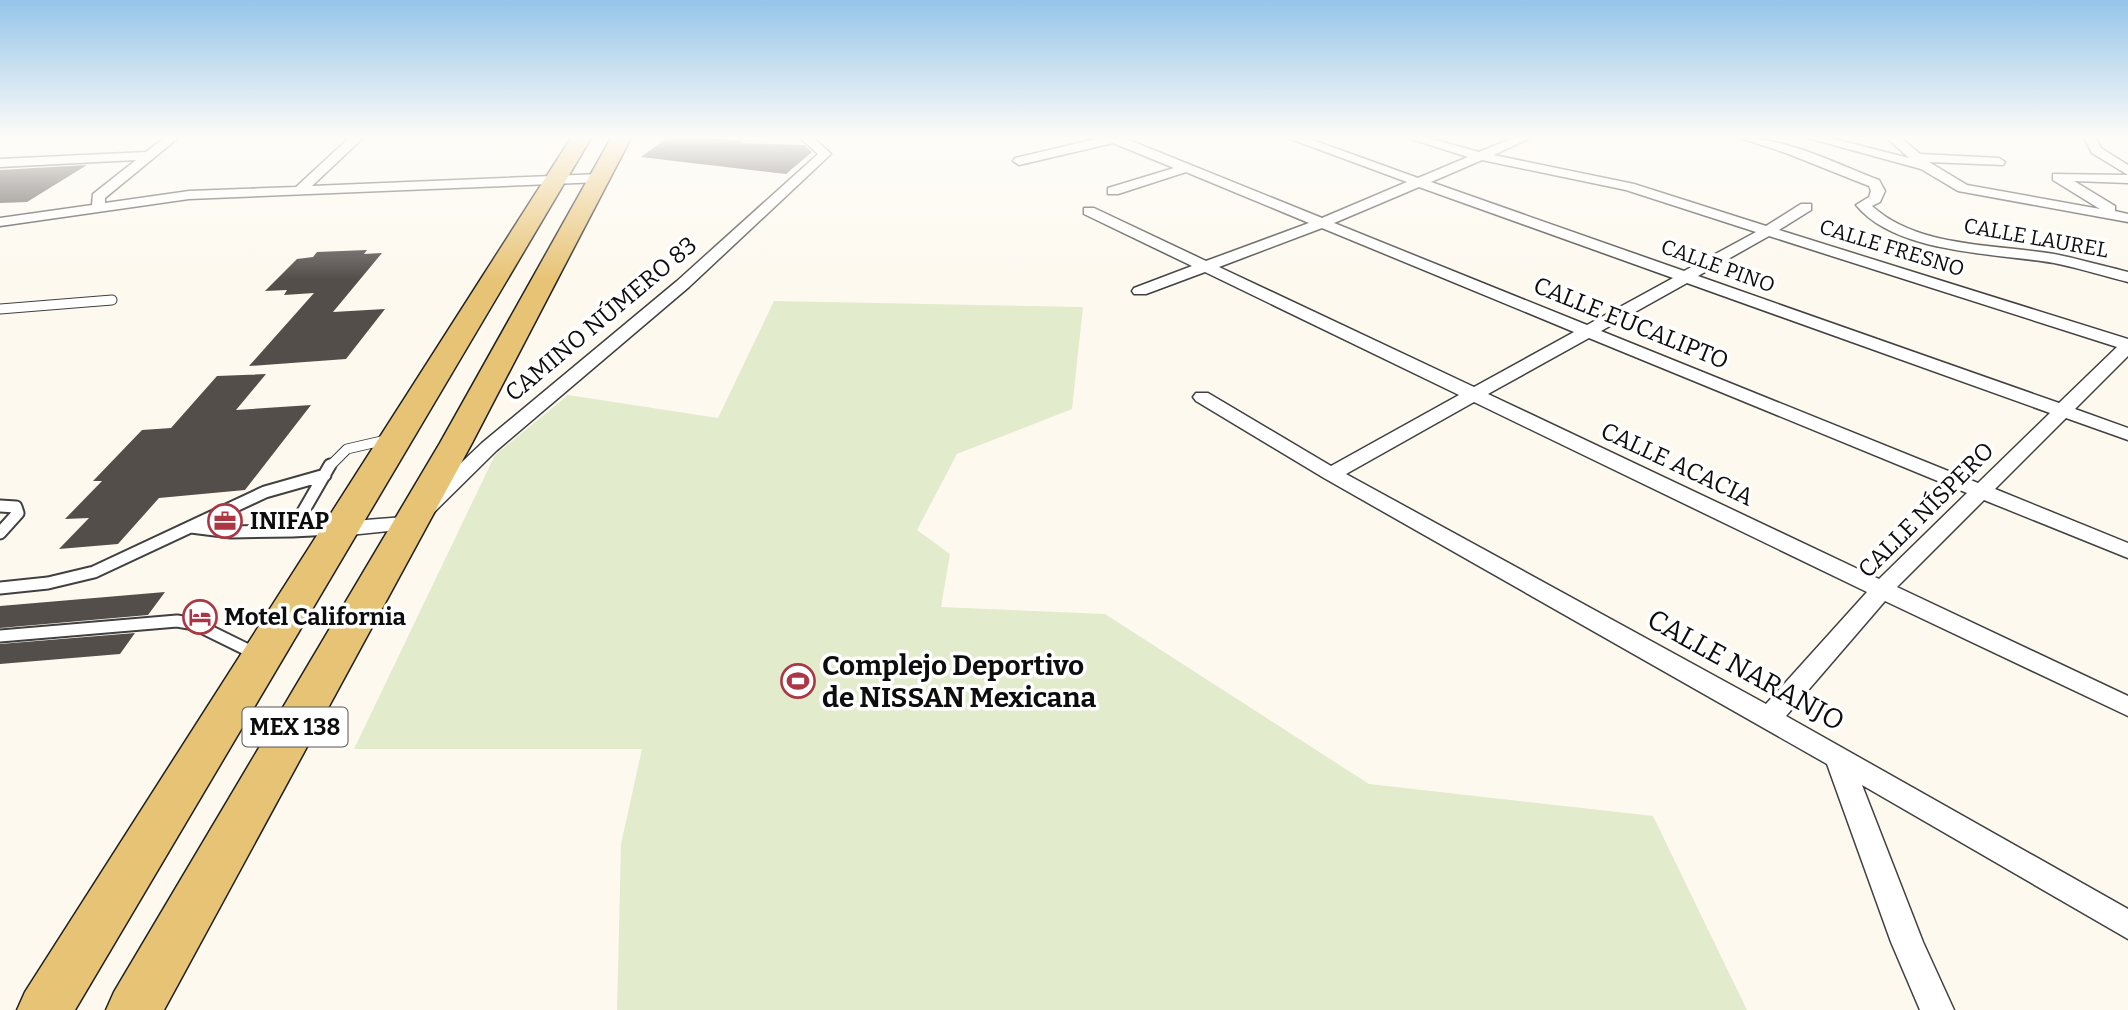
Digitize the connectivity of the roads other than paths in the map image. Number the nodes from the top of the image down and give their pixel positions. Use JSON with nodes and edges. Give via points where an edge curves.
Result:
{"nodes":[{"id":1,"x":113,"y":185,"type":"edge"},
{"id":2,"x":305,"y":185,"type":"edge"},
{"id":3,"x":410,"y":185,"type":"edge"},
{"id":4,"x":551,"y":185,"type":"edge"},
{"id":5,"x":597,"y":185,"type":"edge"},
{"id":6,"x":792,"y":185,"type":"edge"},
{"id":7,"x":1132,"y":185,"type":"edge"},
{"id":8,"x":1228,"y":185,"type":"edge"},
{"id":9,"x":1415,"y":185,"type":"edge"},
{"id":10,"x":1426,"y":185,"type":"edge"},
{"id":11,"x":1620,"y":185,"type":"edge"},
{"id":12,"x":1875,"y":185,"type":"edge"},
{"id":13,"x":1958,"y":185,"type":"edge"},
{"id":14,"x":2071,"y":185,"type":"edge"},
{"id":15,"x":301,"y":189,"type":"junction"},
{"id":16,"x":1113,"y":191,"type":"dead end"},
{"id":17,"x":99,"y":207,"type":"junction"},
{"id":18,"x":1806,"y":207,"type":"dead end"},
{"id":19,"x":1088,"y":211,"type":"dead end"},
{"id":20,"x":0,"y":215,"type":"edge"},
{"id":21,"x":48,"y":215,"type":"junction"},
{"id":22,"x":2124,"y":217,"type":"edge"},
{"id":23,"x":0,"y":222,"type":"edge"},
{"id":24,"x":1322,"y":223,"type":"junction"},
{"id":25,"x":1768,"y":231,"type":"junction"},
{"id":26,"x":1204,"y":268,"type":"junction"},
{"id":27,"x":1683,"y":276,"type":"junction"},
{"id":28,"x":2128,"y":277,"type":"edge"},
{"id":29,"x":1140,"y":291,"type":"dead end"},
{"id":30,"x":112,"y":300,"type":"dead end"},
{"id":31,"x":0,"y":309,"type":"edge"},
{"id":32,"x":1585,"y":332,"type":"junction"},
{"id":33,"x":2128,"y":345,"type":"edge"},
{"id":34,"x":1471,"y":396,"type":"junction"},
{"id":35,"x":1202,"y":397,"type":"dead end"},
{"id":36,"x":2064,"y":411,"type":"junction"},
{"id":37,"x":2128,"y":434,"type":"edge"},
{"id":38,"x":396,"y":438,"type":"junction"},
{"id":39,"x":1331,"y":474,"type":"junction"},
{"id":40,"x":325,"y":475,"type":"junction"},
{"id":41,"x":1982,"y":492,"type":"junction"},
{"id":42,"x":0,"y":506,"type":"edge"},
{"id":43,"x":410,"y":523,"type":"junction"},
{"id":44,"x":191,"y":527,"type":"junction"},
{"id":45,"x":340,"y":529,"type":"junction"},
{"id":46,"x":292,"y":531,"type":"junction"},
{"id":47,"x":0,"y":533,"type":"edge"},
{"id":48,"x":2128,"y":551,"type":"edge"},
{"id":49,"x":0,"y":588,"type":"edge"},
{"id":50,"x":1881,"y":590,"type":"junction"},
{"id":51,"x":0,"y":636,"type":"edge"},
{"id":52,"x":261,"y":657,"type":"junction"},
{"id":53,"x":2128,"y":707,"type":"edge"},
{"id":54,"x":1769,"y":719,"type":"junction"},
{"id":55,"x":1838,"y":757,"type":"junction"},
{"id":56,"x":2128,"y":925,"type":"edge"},
{"id":57,"x":45,"y":1010,"type":"edge"},
{"id":58,"x":134,"y":1010,"type":"edge"},
{"id":59,"x":1937,"y":1010,"type":"edge"}],
"edges":[{"from":1,"to":17,"type":"street","via":[[98,197]]},
{"from":2,"to":15,"type":"street"},
{"from":3,"to":15,"type":"street"},
{"from":4,"to":38,"type":"main road","number":"MEX 138"},
{"from":5,"to":43,"type":"main road","number":"MEX 138"},
{"from":6,"to":43,"type":"street","name":"CAMINO NÚMERO 83","via":[[489,447]]},
{"from":7,"to":16,"type":"street"},
{"from":8,"to":24,"type":"street","name":"CALLE EUCALIPTO"},
{"from":9,"to":24,"type":"street"},
{"from":10,"to":27,"type":"street","name":"CALLE PINO"},
{"from":11,"to":25,"type":"street","name":"CALLE FRESNO"},
{"from":12,"to":28,"type":"street","name":"CALLE LAUREL","via":[[1875,198],[1863,205],[1869,213],[1908,233]]},
{"from":13,"to":22,"type":"street"},
{"from":14,"to":22,"type":"street"},
{"from":15,"to":17,"type":"street","via":[[189,195]]},
{"from":17,"to":21,"type":"street"},
{"from":18,"to":25,"type":"street"},
{"from":19,"to":26,"type":"street","name":"CALLE ACACIA"},
{"from":20,"to":21,"type":"street"},
{"from":21,"to":23,"type":"street"},
{"from":24,"to":26,"type":"street"},
{"from":24,"to":32,"type":"street","name":"CALLE EUCALIPTO"},
{"from":25,"to":27,"type":"street"},
{"from":25,"to":33,"type":"street","name":"CALLE FRESNO"},
{"from":26,"to":29,"type":"street"},
{"from":26,"to":34,"type":"street","name":"CALLE ACACIA"},
{"from":27,"to":32,"type":"street"},
{"from":27,"to":36,"type":"street","name":"CALLE PINO"},
{"from":30,"to":31,"type":"lane"},
{"from":32,"to":34,"type":"street"},
{"from":32,"to":41,"type":"street","name":"CALLE EUCALIPTO"},
{"from":33,"to":36,"type":"street","name":"CALLE NÍSPERO"},
{"from":34,"to":39,"type":"street"},
{"from":34,"to":50,"type":"street","name":"CALLE ACACIA"},
{"from":35,"to":39,"type":"street","name":"CALLE NARANJO"},
{"from":36,"to":37,"type":"street","name":"CALLE PINO"},
{"from":36,"to":41,"type":"street","name":"CALLE NÍSPERO"},
{"from":38,"to":40,"type":"lane","via":[[342,452]]},
{"from":38,"to":45,"type":"main road","number":"MEX 138"},
{"from":39,"to":54,"type":"street","name":"CALLE NARANJO"},
{"from":40,"to":44,"type":"lane","via":[[265,490]]},
{"from":40,"to":46,"type":"lane"},
{"from":41,"to":48,"type":"street","name":"CALLE EUCALIPTO"},
{"from":41,"to":50,"type":"street","name":"CALLE NÍSPERO"},
{"from":42,"to":47,"type":"lane","via":[[16,507],[18,513]]},
{"from":43,"to":45,"type":"street"},
{"from":43,"to":58,"type":"main road","number":"MEX 138"},
{"from":44,"to":46,"type":"lane"},
{"from":44,"to":49,"type":"lane","via":[[94,572],[48,584]]},
{"from":45,"to":46,"type":"lane"},
{"from":45,"to":52,"type":"main road","number":"MEX 138"},
{"from":50,"to":53,"type":"street","name":"CALLE ACACIA"},
{"from":50,"to":54,"type":"street","name":"CALLE NÍSPERO"},
{"from":51,"to":52,"type":"lane","via":[[177,621],[195,624]]},
{"from":52,"to":57,"type":"main road","number":"MEX 138"},
{"from":54,"to":55,"type":"street","name":"CALLE NARANJO"},
{"from":55,"to":56,"type":"street","name":"CALLE NARANJO"},
{"from":55,"to":59,"type":"street"}]}
